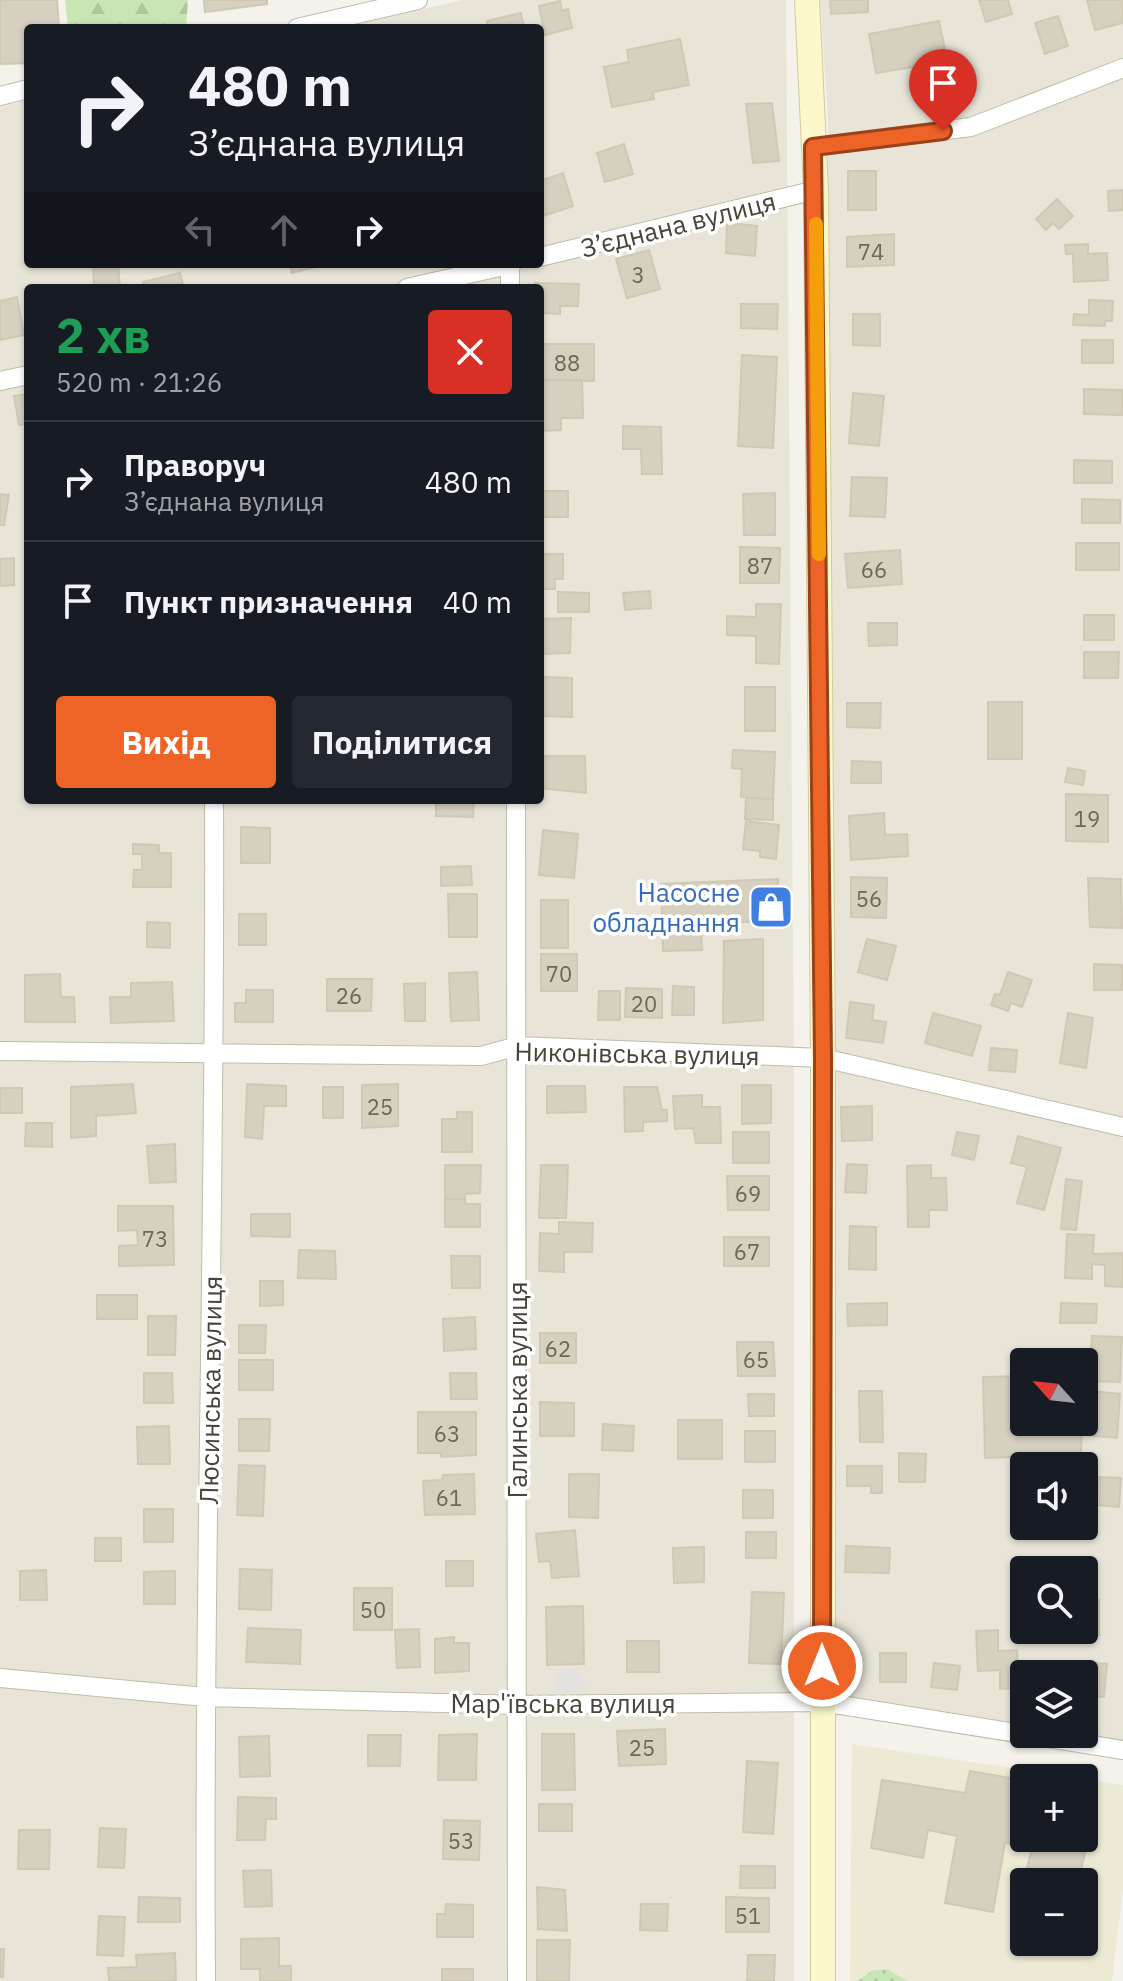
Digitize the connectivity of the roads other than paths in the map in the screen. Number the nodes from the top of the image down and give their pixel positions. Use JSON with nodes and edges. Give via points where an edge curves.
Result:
{"nodes":[{"id":1,"x":418,"y":0,"type":"edge"},
{"id":2,"x":807,"y":0,"type":"edge"},
{"id":3,"x":366,"y":6,"type":"edge"},
{"id":4,"x":310,"y":24,"type":"edge"},
{"id":5,"x":1123,"y":68,"type":"edge"},
{"id":6,"x":24,"y":90,"type":"edge"},
{"id":7,"x":0,"y":96,"type":"edge"},
{"id":8,"x":813,"y":147,"type":"junction"},
{"id":9,"x":816,"y":190,"type":"junction"},
{"id":10,"x":544,"y":256,"type":"edge"},
{"id":11,"x":494,"y":268,"type":"edge"},
{"id":12,"x":424,"y":284,"type":"edge"},
{"id":13,"x":24,"y":376,"type":"edge"},
{"id":14,"x":0,"y":381,"type":"edge"},
{"id":15,"x":214,"y":804,"type":"edge"},
{"id":16,"x":516,"y":804,"type":"edge"},
{"id":17,"x":518,"y":1046,"type":"junction"},
{"id":18,"x":0,"y":1051,"type":"edge"},
{"id":19,"x":215,"y":1054,"type":"junction"},
{"id":20,"x":823,"y":1058,"type":"junction"},
{"id":21,"x":1123,"y":1127,"type":"edge"},
{"id":22,"x":0,"y":1678,"type":"edge"},
{"id":23,"x":205,"y":1697,"type":"junction"},
{"id":24,"x":822,"y":1702,"type":"junction"},
{"id":25,"x":516,"y":1705,"type":"junction"},
{"id":26,"x":1123,"y":1750,"type":"edge"},
{"id":27,"x":206,"y":1981,"type":"edge"},
{"id":28,"x":517,"y":1981,"type":"edge"},
{"id":29,"x":823,"y":1981,"type":"edge"}],
"edges":[{"from":1,"to":3,"type":"street"},
{"from":2,"to":8,"type":"main road"},
{"from":3,"to":4,"type":"street"},
{"from":5,"to":8,"type":"street","via":[[971,127]]},
{"from":6,"to":7,"type":"street"},
{"from":8,"to":9,"type":"main road"},
{"from":9,"to":10,"type":"street","name":"З’єднана вулиця"},
{"from":9,"to":20,"type":"main road"},
{"from":11,"to":12,"type":"street"},
{"from":13,"to":14,"type":"street"},
{"from":15,"to":19,"type":"street","name":"Люсинська вулиця"},
{"from":16,"to":17,"type":"street","name":"Галинська вулиця"},
{"from":17,"to":19,"type":"street","name":"Никонівська вулиця","via":[[481,1056]]},
{"from":17,"to":20,"type":"street","name":"Никонівська вулиця"},
{"from":17,"to":25,"type":"street","name":"Галинська вулиця"},
{"from":18,"to":19,"type":"street","name":"Никонівська вулиця"},
{"from":19,"to":23,"type":"street","name":"Люсинська вулиця"},
{"from":20,"to":21,"type":"street","name":"Никонівська вулиця"},
{"from":20,"to":24,"type":"main road"},
{"from":22,"to":23,"type":"street","name":"Мар'ївська вулиця"},
{"from":23,"to":25,"type":"street","name":"Мар'ївська вулиця"},
{"from":23,"to":27,"type":"street","name":"Люсинська вулиця"},
{"from":24,"to":25,"type":"street","name":"Мар'ївська вулиця"},
{"from":24,"to":26,"type":"street","name":"Мар'ївська вулиця"},
{"from":24,"to":29,"type":"main road"},
{"from":25,"to":28,"type":"street","name":"Галинська вулиця"}]}
